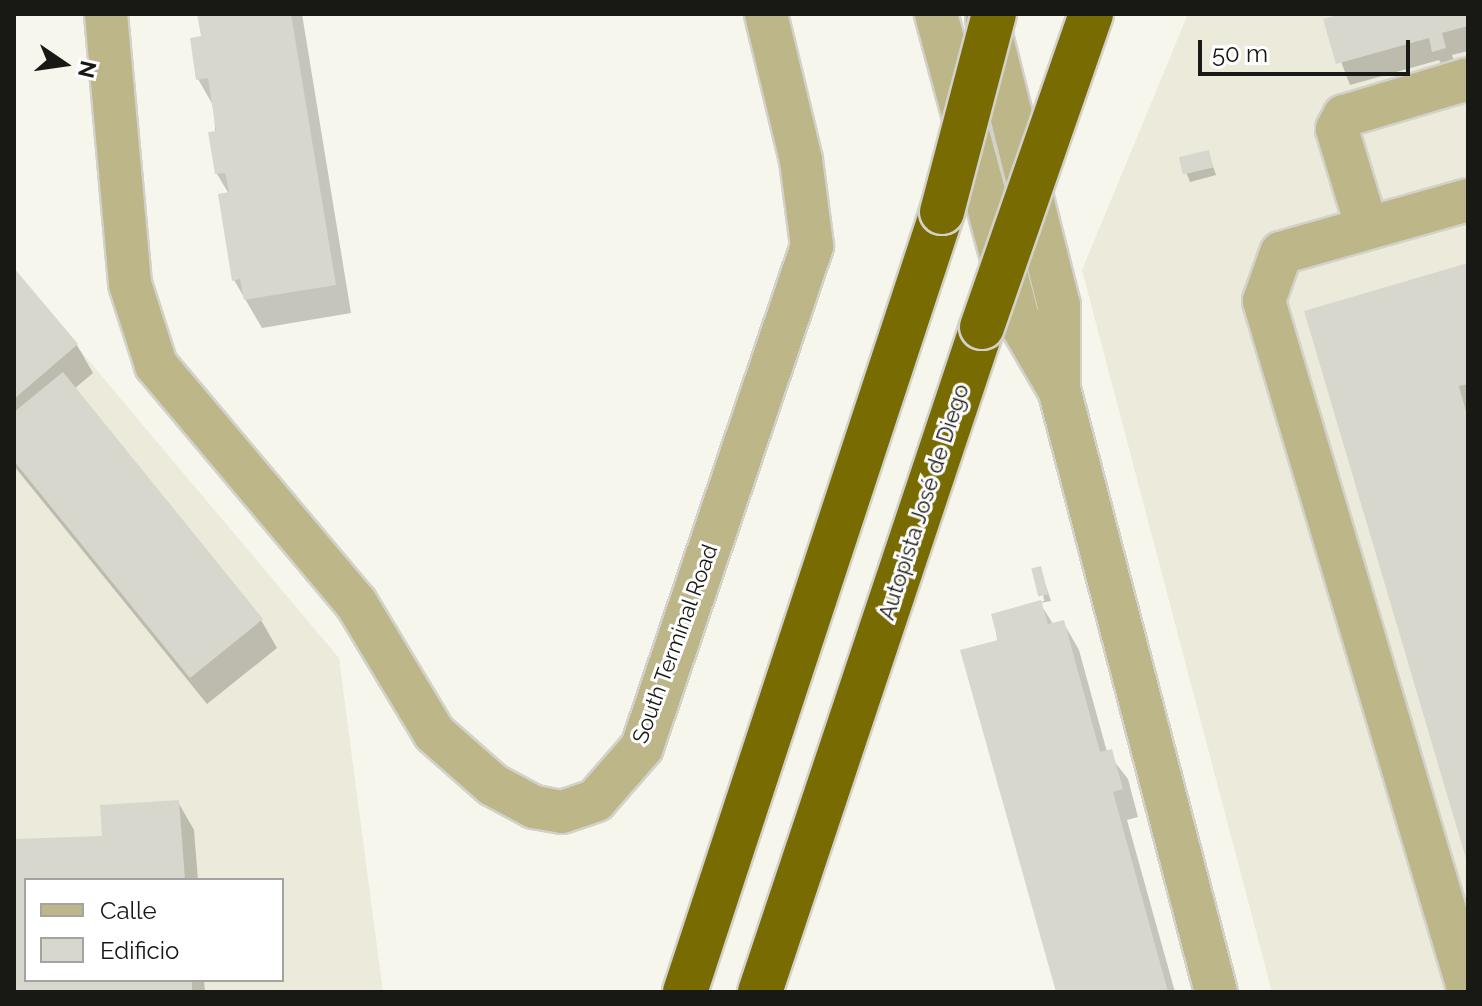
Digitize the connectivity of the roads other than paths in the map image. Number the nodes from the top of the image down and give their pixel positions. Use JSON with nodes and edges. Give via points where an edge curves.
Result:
{"nodes":[{"id":1,"x":106,"y":14,"type":"edge"},
{"id":2,"x":766,"y":14,"type":"edge"},
{"id":3,"x":936,"y":14,"type":"edge"},
{"id":4,"x":985,"y":14,"type":"edge"},
{"id":5,"x":994,"y":14,"type":"edge"},
{"id":6,"x":1091,"y":14,"type":"edge"},
{"id":7,"x":1468,"y":79,"type":"edge"},
{"id":8,"x":1468,"y":200,"type":"edge"},
{"id":9,"x":1367,"y":228,"type":"junction"},
{"id":10,"x":1059,"y":389,"type":"junction"},
{"id":11,"x":811,"y":843,"type":"junction"},
{"id":12,"x":1468,"y":988,"type":"edge"},
{"id":13,"x":685,"y":992,"type":"edge"},
{"id":14,"x":760,"y":992,"type":"edge"},
{"id":15,"x":789,"y":992,"type":"edge"},
{"id":16,"x":1216,"y":992,"type":"edge"}],
"edges":[{"from":1,"to":2,"type":"street","name":"South Terminal Road","via":[[130,284],[156,365],[356,603],[434,733],[493,785],[534,807],[562,812],[596,800],[642,747],[812,246],[801,160]]},
{"from":3,"to":10,"type":"street","via":[[1019,321]]},
{"from":4,"to":10,"type":"street","via":[[1059,305]]},
{"from":5,"to":13,"type":"highway","bridge":true,"via":[[942,212]]},
{"from":6,"to":11,"type":"highway","name":"Autopista José de Diego","bridge":true},
{"from":7,"to":9,"type":"street","via":[[1344,116],[1337,129]]},
{"from":8,"to":9,"type":"street"},
{"from":9,"to":12,"type":"street","via":[[1281,253],[1264,301]]},
{"from":10,"to":16,"type":"street"},
{"from":11,"to":14,"type":"highway","name":"Autopista José de Diego"},
{"from":11,"to":15,"type":"highway"}]}
